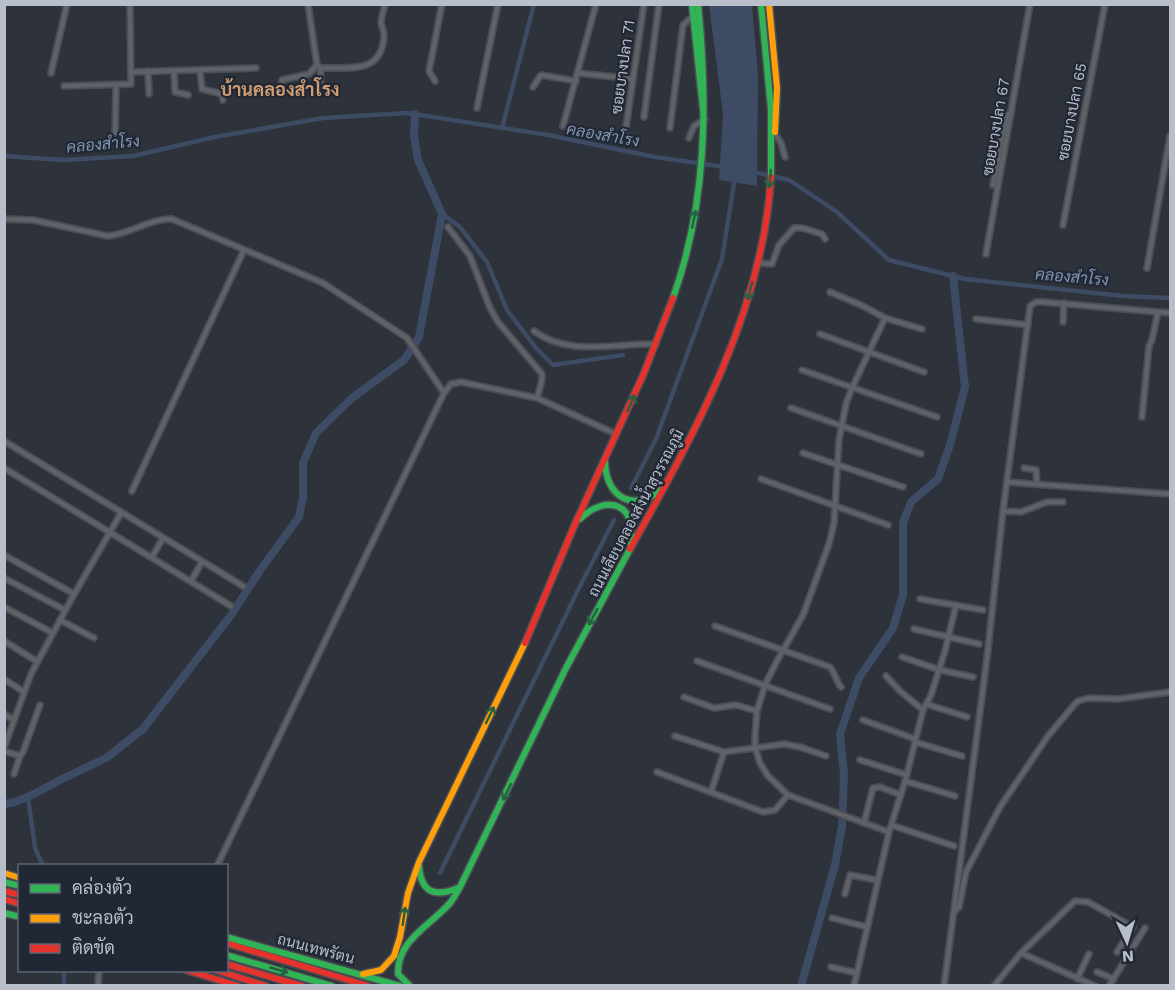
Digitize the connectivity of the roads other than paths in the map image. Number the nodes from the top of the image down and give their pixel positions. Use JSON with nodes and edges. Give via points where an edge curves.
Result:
{"nodes":[{"id":1,"x":67,"y":4,"type":"edge"},
{"id":2,"x":130,"y":4,"type":"edge"},
{"id":3,"x":308,"y":4,"type":"edge"},
{"id":4,"x":385,"y":4,"type":"edge"},
{"id":5,"x":442,"y":4,"type":"edge"},
{"id":6,"x":498,"y":4,"type":"edge"},
{"id":7,"x":596,"y":4,"type":"edge"},
{"id":8,"x":644,"y":4,"type":"edge"},
{"id":9,"x":659,"y":4,"type":"edge"},
{"id":10,"x":692,"y":4,"type":"edge"},
{"id":11,"x":698,"y":4,"type":"edge"},
{"id":12,"x":761,"y":4,"type":"edge"},
{"id":13,"x":769,"y":4,"type":"edge"},
{"id":14,"x":1030,"y":4,"type":"edge"},
{"id":15,"x":1105,"y":4,"type":"edge"},
{"id":16,"x":693,"y":16,"type":"junction"},
{"id":17,"x":319,"y":66,"type":"junction"},
{"id":18,"x":256,"y":68,"type":"dead end"},
{"id":19,"x":200,"y":70,"type":"junction"},
{"id":20,"x":148,"y":71,"type":"junction"},
{"id":21,"x":174,"y":71,"type":"junction"},
{"id":22,"x":132,"y":72,"type":"junction"},
{"id":23,"x":51,"y":73,"type":"dead end"},
{"id":24,"x":578,"y":73,"type":"junction"},
{"id":25,"x":633,"y":78,"type":"junction"},
{"id":26,"x":435,"y":81,"type":"dead end"},
{"id":27,"x":576,"y":81,"type":"junction"},
{"id":28,"x":116,"y":85,"type":"junction"},
{"id":29,"x":64,"y":86,"type":"dead end"},
{"id":30,"x":320,"y":87,"type":"dead end"},
{"id":31,"x":533,"y":87,"type":"dead end"},
{"id":32,"x":280,"y":89,"type":"dead end"},
{"id":33,"x":149,"y":94,"type":"dead end"},
{"id":34,"x":188,"y":95,"type":"dead end"},
{"id":35,"x":223,"y":100,"type":"dead end"},
{"id":36,"x":477,"y":108,"type":"dead end"},
{"id":37,"x":1011,"y":113,"type":"junction"},
{"id":38,"x":644,"y":117,"type":"dead end"},
{"id":39,"x":705,"y":124,"type":"junction"},
{"id":40,"x":563,"y":126,"type":"dead end"},
{"id":41,"x":670,"y":128,"type":"dead end"},
{"id":42,"x":115,"y":133,"type":"dead end"},
{"id":43,"x":625,"y":134,"type":"dead end"},
{"id":44,"x":775,"y":134,"type":"junction"},
{"id":45,"x":1170,"y":136,"type":"edge"},
{"id":46,"x":689,"y":138,"type":"dead end"},
{"id":47,"x":773,"y":143,"type":"junction"},
{"id":48,"x":785,"y":157,"type":"dead end"},
{"id":49,"x":993,"y":185,"type":"dead end"},
{"id":50,"x":4,"y":219,"type":"edge"},
{"id":51,"x":1064,"y":225,"type":"dead end"},
{"id":52,"x":448,"y":227,"type":"dead end"},
{"id":53,"x":825,"y":239,"type":"dead end"},
{"id":54,"x":244,"y":250,"type":"junction"},
{"id":55,"x":986,"y":254,"type":"dead end"},
{"id":56,"x":757,"y":263,"type":"junction"},
{"id":57,"x":1148,"y":268,"type":"dead end"},
{"id":58,"x":830,"y":292,"type":"dead end"},
{"id":59,"x":1064,"y":303,"type":"junction"},
{"id":60,"x":1158,"y":312,"type":"junction"},
{"id":61,"x":1170,"y":313,"type":"edge"},
{"id":62,"x":885,"y":318,"type":"junction"},
{"id":63,"x":976,"y":319,"type":"dead end"},
{"id":64,"x":1063,"y":321,"type":"dead end"},
{"id":65,"x":1028,"y":325,"type":"junction"},
{"id":66,"x":922,"y":329,"type":"dead end"},
{"id":67,"x":534,"y":331,"type":"dead end"},
{"id":68,"x":820,"y":334,"type":"dead end"},
{"id":69,"x":656,"y":344,"type":"junction"},
{"id":70,"x":870,"y":353,"type":"junction"},
{"id":71,"x":802,"y":370,"type":"dead end"},
{"id":72,"x":924,"y":372,"type":"dead end"},
{"id":73,"x":852,"y":388,"type":"junction"},
{"id":74,"x":444,"y":393,"type":"junction"},
{"id":75,"x":537,"y":398,"type":"junction"},
{"id":76,"x":791,"y":408,"type":"dead end"},
{"id":77,"x":937,"y":417,"type":"dead end"},
{"id":78,"x":1142,"y":417,"type":"dead end"},
{"id":79,"x":841,"y":425,"type":"junction"},
{"id":80,"x":616,"y":434,"type":"junction"},
{"id":81,"x":4,"y":441,"type":"edge"},
{"id":82,"x":607,"y":453,"type":"junction"},
{"id":83,"x":802,"y":453,"type":"dead end"},
{"id":84,"x":921,"y":454,"type":"dead end"},
{"id":85,"x":837,"y":465,"type":"junction"},
{"id":86,"x":4,"y":468,"type":"edge"},
{"id":87,"x":1024,"y":468,"type":"dead end"},
{"id":88,"x":761,"y":479,"type":"dead end"},
{"id":89,"x":667,"y":482,"type":"junction"},
{"id":90,"x":1007,"y":482,"type":"junction"},
{"id":91,"x":1037,"y":484,"type":"junction"},
{"id":92,"x":903,"y":487,"type":"dead end"},
{"id":93,"x":132,"y":491,"type":"dead end"},
{"id":94,"x":1170,"y":494,"type":"edge"},
{"id":95,"x":1063,"y":502,"type":"dead end"},
{"id":96,"x":835,"y":505,"type":"junction"},
{"id":97,"x":1003,"y":512,"type":"junction"},
{"id":98,"x":122,"y":513,"type":"junction"},
{"id":99,"x":888,"y":525,"type":"dead end"},
{"id":100,"x":574,"y":527,"type":"junction"},
{"id":101,"x":111,"y":532,"type":"junction"},
{"id":102,"x":164,"y":538,"type":"junction"},
{"id":103,"x":4,"y":555,"type":"edge"},
{"id":104,"x":152,"y":557,"type":"junction"},
{"id":105,"x":202,"y":562,"type":"junction"},
{"id":106,"x":618,"y":572,"type":"junction"},
{"id":107,"x":4,"y":578,"type":"edge"},
{"id":108,"x":191,"y":581,"type":"junction"},
{"id":109,"x":243,"y":586,"type":"dead end"},
{"id":110,"x":74,"y":594,"type":"junction"},
{"id":111,"x":920,"y":599,"type":"dead end"},
{"id":112,"x":956,"y":605,"type":"junction"},
{"id":113,"x":231,"y":606,"type":"dead end"},
{"id":114,"x":4,"y":608,"type":"edge"},
{"id":115,"x":65,"y":610,"type":"junction"},
{"id":116,"x":983,"y":610,"type":"dead end"},
{"id":117,"x":60,"y":620,"type":"junction"},
{"id":118,"x":715,"y":626,"type":"dead end"},
{"id":119,"x":914,"y":629,"type":"dead end"},
{"id":120,"x":53,"y":633,"type":"junction"},
{"id":121,"x":949,"y":636,"type":"junction"},
{"id":122,"x":94,"y":638,"type":"dead end"},
{"id":123,"x":4,"y":641,"type":"edge"},
{"id":124,"x":979,"y":644,"type":"dead end"},
{"id":125,"x":783,"y":651,"type":"junction"},
{"id":126,"x":902,"y":657,"type":"dead end"},
{"id":127,"x":697,"y":661,"type":"dead end"},
{"id":128,"x":38,"y":662,"type":"junction"},
{"id":129,"x":940,"y":670,"type":"junction"},
{"id":130,"x":886,"y":676,"type":"dead end"},
{"id":131,"x":973,"y":677,"type":"dead end"},
{"id":132,"x":4,"y":679,"type":"edge"},
{"id":133,"x":765,"y":685,"type":"junction"},
{"id":134,"x":841,"y":687,"type":"dead end"},
{"id":135,"x":24,"y":692,"type":"junction"},
{"id":136,"x":1170,"y":692,"type":"edge"},
{"id":137,"x":684,"y":697,"type":"dead end"},
{"id":138,"x":40,"y":705,"type":"dead end"},
{"id":139,"x":925,"y":707,"type":"junction"},
{"id":140,"x":830,"y":709,"type":"dead end"},
{"id":141,"x":757,"y":711,"type":"junction"},
{"id":142,"x":4,"y":714,"type":"edge"},
{"id":143,"x":967,"y":717,"type":"dead end"},
{"id":144,"x":14,"y":720,"type":"junction"},
{"id":145,"x":863,"y":720,"type":"dead end"},
{"id":146,"x":675,"y":736,"type":"dead end"},
{"id":147,"x":915,"y":740,"type":"junction"},
{"id":148,"x":755,"y":747,"type":"junction"},
{"id":149,"x":5,"y":748,"type":"edge"},
{"id":150,"x":724,"y":752,"type":"junction"},
{"id":151,"x":20,"y":756,"type":"junction"},
{"id":152,"x":826,"y":756,"type":"dead end"},
{"id":153,"x":962,"y":756,"type":"dead end"},
{"id":154,"x":860,"y":760,"type":"dead end"},
{"id":155,"x":657,"y":772,"type":"dead end"},
{"id":156,"x":15,"y":774,"type":"dead end"},
{"id":157,"x":906,"y":778,"type":"junction"},
{"id":158,"x":711,"y":792,"type":"junction"},
{"id":159,"x":788,"y":795,"type":"junction"},
{"id":160,"x":901,"y":795,"type":"junction"},
{"id":161,"x":955,"y":796,"type":"dead end"},
{"id":162,"x":864,"y":823,"type":"junction"},
{"id":163,"x":891,"y":825,"type":"junction"},
{"id":164,"x":889,"y":832,"type":"junction"},
{"id":165,"x":954,"y":846,"type":"dead end"},
{"id":166,"x":419,"y":862,"type":"junction"},
{"id":167,"x":218,"y":864,"type":"edge"},
{"id":168,"x":877,"y":880,"type":"junction"},
{"id":169,"x":460,"y":886,"type":"junction"},
{"id":170,"x":845,"y":894,"type":"dead end"},
{"id":171,"x":954,"y":912,"type":"junction"},
{"id":172,"x":832,"y":918,"type":"dead end"},
{"id":173,"x":867,"y":927,"type":"junction"},
{"id":174,"x":1133,"y":927,"type":"junction"},
{"id":175,"x":228,"y":938,"type":"edge"},
{"id":176,"x":228,"y":946,"type":"edge"},
{"id":177,"x":1117,"y":952,"type":"dead end"},
{"id":178,"x":1022,"y":953,"type":"junction"},
{"id":179,"x":1089,"y":954,"type":"dead end"},
{"id":180,"x":228,"y":956,"type":"edge"},
{"id":181,"x":228,"y":967,"type":"edge"},
{"id":182,"x":228,"y":967,"type":"edge"},
{"id":183,"x":831,"y":967,"type":"dead end"},
{"id":184,"x":192,"y":972,"type":"edge"},
{"id":185,"x":222,"y":972,"type":"edge"},
{"id":186,"x":1097,"y":972,"type":"dead end"},
{"id":187,"x":857,"y":973,"type":"junction"},
{"id":188,"x":363,"y":974,"type":"junction"},
{"id":189,"x":1077,"y":979,"type":"junction"},
{"id":190,"x":1114,"y":979,"type":"junction"},
{"id":191,"x":365,"y":985,"type":"edge"},
{"id":192,"x":238,"y":986,"type":"edge"},
{"id":193,"x":266,"y":986,"type":"edge"},
{"id":194,"x":288,"y":986,"type":"edge"},
{"id":195,"x":302,"y":986,"type":"edge"},
{"id":196,"x":332,"y":986,"type":"edge"},
{"id":197,"x":400,"y":986,"type":"edge"},
{"id":198,"x":410,"y":986,"type":"edge"},
{"id":199,"x":854,"y":986,"type":"edge"},
{"id":200,"x":944,"y":986,"type":"edge"},
{"id":201,"x":994,"y":986,"type":"edge"},
{"id":202,"x":1095,"y":986,"type":"edge"},
{"id":203,"x":1109,"y":986,"type":"edge"}],
"edges":[{"from":1,"to":23,"type":"street"},
{"from":2,"to":22,"type":"street"},
{"from":3,"to":17,"type":"street"},
{"from":4,"to":17,"type":"street","via":[[381,23],[383,45],[374,60],[355,69]]},
{"from":5,"to":26,"type":"street","via":[[429,67]]},
{"from":6,"to":36,"type":"street"},
{"from":7,"to":24,"type":"street"},
{"from":8,"to":25,"type":"street","name":"ซอยบางปลา 71"},
{"from":9,"to":38,"type":"street"},
{"from":10,"to":16,"type":"main road"},
{"from":11,"to":39,"type":"main road"},
{"from":12,"to":47,"type":"main road","name":"ถนนเลียบคลองส่งน้ำสุวรรณภูมิ"},
{"from":13,"to":44,"type":"main road","via":[[777,88]]},
{"from":14,"to":37,"type":"street","name":"ซอยบางปลา 67"},
{"from":15,"to":51,"type":"street","name":"ซอยบางปลา 65"},
{"from":16,"to":39,"type":"main road"},
{"from":16,"to":41,"type":"street","via":[[683,25]]},
{"from":17,"to":30,"type":"street"},
{"from":17,"to":32,"type":"street","via":[[309,74],[282,80]]},
{"from":18,"to":19,"type":"street"},
{"from":19,"to":21,"type":"street"},
{"from":19,"to":35,"type":"street","via":[[202,89],[222,94]]},
{"from":20,"to":21,"type":"street"},
{"from":20,"to":22,"type":"street"},
{"from":20,"to":33,"type":"street"},
{"from":21,"to":34,"type":"street","via":[[176,92]]},
{"from":22,"to":28,"type":"street","via":[[131,84]]},
{"from":24,"to":25,"type":"street"},
{"from":24,"to":27,"type":"street"},
{"from":25,"to":43,"type":"street","name":"ซอยบางปลา 71"},
{"from":27,"to":31,"type":"street","via":[[541,75]]},
{"from":27,"to":40,"type":"street"},
{"from":28,"to":29,"type":"street"},
{"from":28,"to":42,"type":"street"},
{"from":37,"to":49,"type":"street","via":[[1005,121]]},
{"from":37,"to":55,"type":"street","name":"ซอยบางปลา 67"},
{"from":39,"to":46,"type":"street","via":[[694,126]]},
{"from":69,"to":39,"type":"main road","one_way":true,"via":[[677,290],[698,200]]},
{"from":44,"to":47,"type":"main road"},
{"from":44,"to":48,"type":"street"},
{"from":45,"to":57,"type":"street"},
{"from":47,"to":56,"type":"main road","name":"ถนนเลียบคลองส่งน้ำสุวรรณภูมิ","one_way":true,"via":[[768,213]]},
{"from":50,"to":54,"type":"street","via":[[33,220],[108,236],[172,219]]},
{"from":52,"to":75,"type":"street","via":[[470,256],[498,322],[542,374]]},
{"from":53,"to":56,"type":"street","via":[[810,229],[794,228],[779,245],[772,264]]},
{"from":54,"to":74,"type":"street","via":[[323,283],[407,338]]},
{"from":54,"to":93,"type":"street"},
{"from":56,"to":89,"type":"main road","name":"ถนนเลียบคลองส่งน้ำสุวรรณภูมิ","one_way":true,"via":[[747,303],[720,375]]},
{"from":58,"to":62,"type":"street"},
{"from":59,"to":60,"type":"street"},
{"from":59,"to":64,"type":"street"},
{"from":59,"to":65,"type":"street","via":[[1032,303]]},
{"from":60,"to":61,"type":"street"},
{"from":60,"to":78,"type":"street","via":[[1149,346]]},
{"from":62,"to":66,"type":"street"},
{"from":62,"to":70,"type":"street"},
{"from":63,"to":65,"type":"street"},
{"from":65,"to":90,"type":"street"},
{"from":67,"to":69,"type":"street","via":[[552,342],[568,344]]},
{"from":68,"to":70,"type":"street"},
{"from":80,"to":69,"type":"main road","one_way":true},
{"from":70,"to":72,"type":"street"},
{"from":70,"to":73,"type":"street"},
{"from":71,"to":73,"type":"street"},
{"from":73,"to":77,"type":"street"},
{"from":73,"to":79,"type":"street"},
{"from":74,"to":75,"type":"street","via":[[451,384],[461,382]]},
{"from":74,"to":167,"type":"street"},
{"from":75,"to":80,"type":"street"},
{"from":76,"to":79,"type":"street"},
{"from":79,"to":84,"type":"street"},
{"from":79,"to":85,"type":"street"},
{"from":80,"to":82,"type":"main road"},
{"from":81,"to":98,"type":"street"},
{"from":82,"to":89,"type":"main road","via":[[606,478],[622,498],[649,499]]},
{"from":82,"to":100,"type":"main road"},
{"from":83,"to":85,"type":"street"},
{"from":85,"to":92,"type":"street"},
{"from":85,"to":96,"type":"street"},
{"from":86,"to":101,"type":"street"},
{"from":87,"to":91,"type":"street","via":[[1036,470]]},
{"from":88,"to":96,"type":"street"},
{"from":89,"to":106,"type":"main road","name":"ถนนเลียบคลองส่งน้ำสุวรรณภูมิ"},
{"from":90,"to":91,"type":"street"},
{"from":90,"to":97,"type":"street"},
{"from":91,"to":94,"type":"street"},
{"from":95,"to":97,"type":"street"},
{"from":96,"to":99,"type":"street"},
{"from":96,"to":125,"type":"street","via":[[829,544],[803,615]]},
{"from":97,"to":171,"type":"street"},
{"from":98,"to":101,"type":"street"},
{"from":98,"to":102,"type":"street"},
{"from":100,"to":106,"type":"main road","via":[[597,505],[612,504],[625,511],[633,523],[633,536]]},
{"from":166,"to":100,"type":"main road","one_way":true,"via":[[523,647]]},
{"from":101,"to":104,"type":"street"},
{"from":101,"to":110,"type":"street"},
{"from":102,"to":104,"type":"street"},
{"from":102,"to":105,"type":"street"},
{"from":103,"to":110,"type":"street"},
{"from":104,"to":108,"type":"street"},
{"from":105,"to":108,"type":"street"},
{"from":105,"to":109,"type":"street"},
{"from":106,"to":169,"type":"main road","name":"ถนนเลียบคลองส่งน้ำสุวรรณภูมิ","one_way":true},
{"from":107,"to":115,"type":"street"},
{"from":108,"to":113,"type":"street"},
{"from":110,"to":115,"type":"street"},
{"from":111,"to":112,"type":"street"},
{"from":112,"to":116,"type":"street"},
{"from":112,"to":121,"type":"street"},
{"from":114,"to":120,"type":"street"},
{"from":115,"to":117,"type":"street"},
{"from":117,"to":120,"type":"street"},
{"from":117,"to":122,"type":"street"},
{"from":118,"to":125,"type":"street"},
{"from":119,"to":121,"type":"street"},
{"from":120,"to":128,"type":"street"},
{"from":121,"to":124,"type":"street"},
{"from":121,"to":129,"type":"street"},
{"from":123,"to":128,"type":"street"},
{"from":125,"to":133,"type":"street"},
{"from":125,"to":134,"type":"street","via":[[830,667]]},
{"from":126,"to":129,"type":"street"},
{"from":127,"to":133,"type":"street"},
{"from":128,"to":135,"type":"street"},
{"from":129,"to":131,"type":"street"},
{"from":129,"to":139,"type":"street"},
{"from":130,"to":139,"type":"street","via":[[900,691]]},
{"from":132,"to":135,"type":"street"},
{"from":133,"to":140,"type":"street"},
{"from":133,"to":141,"type":"street"},
{"from":135,"to":144,"type":"street"},
{"from":136,"to":171,"type":"street","via":[[1118,699],[1089,698],[1074,705],[1000,807],[966,872],[959,907]]},
{"from":137,"to":141,"type":"street","via":[[714,708],[736,705]]},
{"from":138,"to":151,"type":"street"},
{"from":139,"to":143,"type":"street"},
{"from":139,"to":147,"type":"street"},
{"from":141,"to":148,"type":"street"},
{"from":142,"to":144,"type":"street"},
{"from":144,"to":149,"type":"street"},
{"from":145,"to":147,"type":"street"},
{"from":146,"to":150,"type":"street"},
{"from":147,"to":153,"type":"street"},
{"from":147,"to":157,"type":"street"},
{"from":148,"to":150,"type":"street"},
{"from":148,"to":152,"type":"street","via":[[793,745]]},
{"from":148,"to":159,"type":"street","via":[[768,777]]},
{"from":149,"to":151,"type":"street"},
{"from":150,"to":158,"type":"street"},
{"from":151,"to":156,"type":"street"},
{"from":154,"to":157,"type":"street"},
{"from":155,"to":158,"type":"street"},
{"from":157,"to":160,"type":"street"},
{"from":157,"to":161,"type":"street"},
{"from":158,"to":159,"type":"street","via":[[767,813]]},
{"from":159,"to":162,"type":"street"},
{"from":160,"to":162,"type":"street","via":[[873,788]]},
{"from":160,"to":163,"type":"street"},
{"from":162,"to":164,"type":"street"},
{"from":163,"to":164,"type":"street"},
{"from":163,"to":165,"type":"street"},
{"from":164,"to":168,"type":"street"},
{"from":166,"to":169,"type":"main road","via":[[420,879],[428,890],[448,893]]},
{"from":188,"to":166,"type":"main road","one_way":true,"via":[[383,969],[389,962],[402,933],[410,885]]},
{"from":168,"to":170,"type":"street","via":[[850,875]]},
{"from":168,"to":173,"type":"street"},
{"from":169,"to":198,"type":"main road","name":"ถนนเลียบคลองส่งน้ำสุวรรณภูมิ","via":[[451,901],[411,938],[398,959],[398,974]]},
{"from":171,"to":200,"type":"street"},
{"from":172,"to":173,"type":"street"},
{"from":173,"to":187,"type":"street"},
{"from":174,"to":177,"type":"street"},
{"from":174,"to":178,"type":"street","via":[[1088,902],[1075,901]]},
{"from":174,"to":190,"type":"street","via":[[1145,928]]},
{"from":175,"to":188,"type":"main road","name":"ถนนเทพรัตน"},
{"from":176,"to":191,"type":"main road"},
{"from":178,"to":189,"type":"street"},
{"from":178,"to":201,"type":"street"},
{"from":179,"to":189,"type":"street"},
{"from":180,"to":196,"type":"main road","one_way":true},
{"from":181,"to":194,"type":"main road"},
{"from":182,"to":195,"type":"main road"},
{"from":183,"to":187,"type":"street"},
{"from":184,"to":192,"type":"main road"},
{"from":185,"to":193,"type":"main road"},
{"from":186,"to":190,"type":"street"},
{"from":187,"to":199,"type":"street"},
{"from":188,"to":197,"type":"main road","name":"ถนนเทพรัตน"},
{"from":189,"to":202,"type":"street"},
{"from":190,"to":203,"type":"street"}]}
